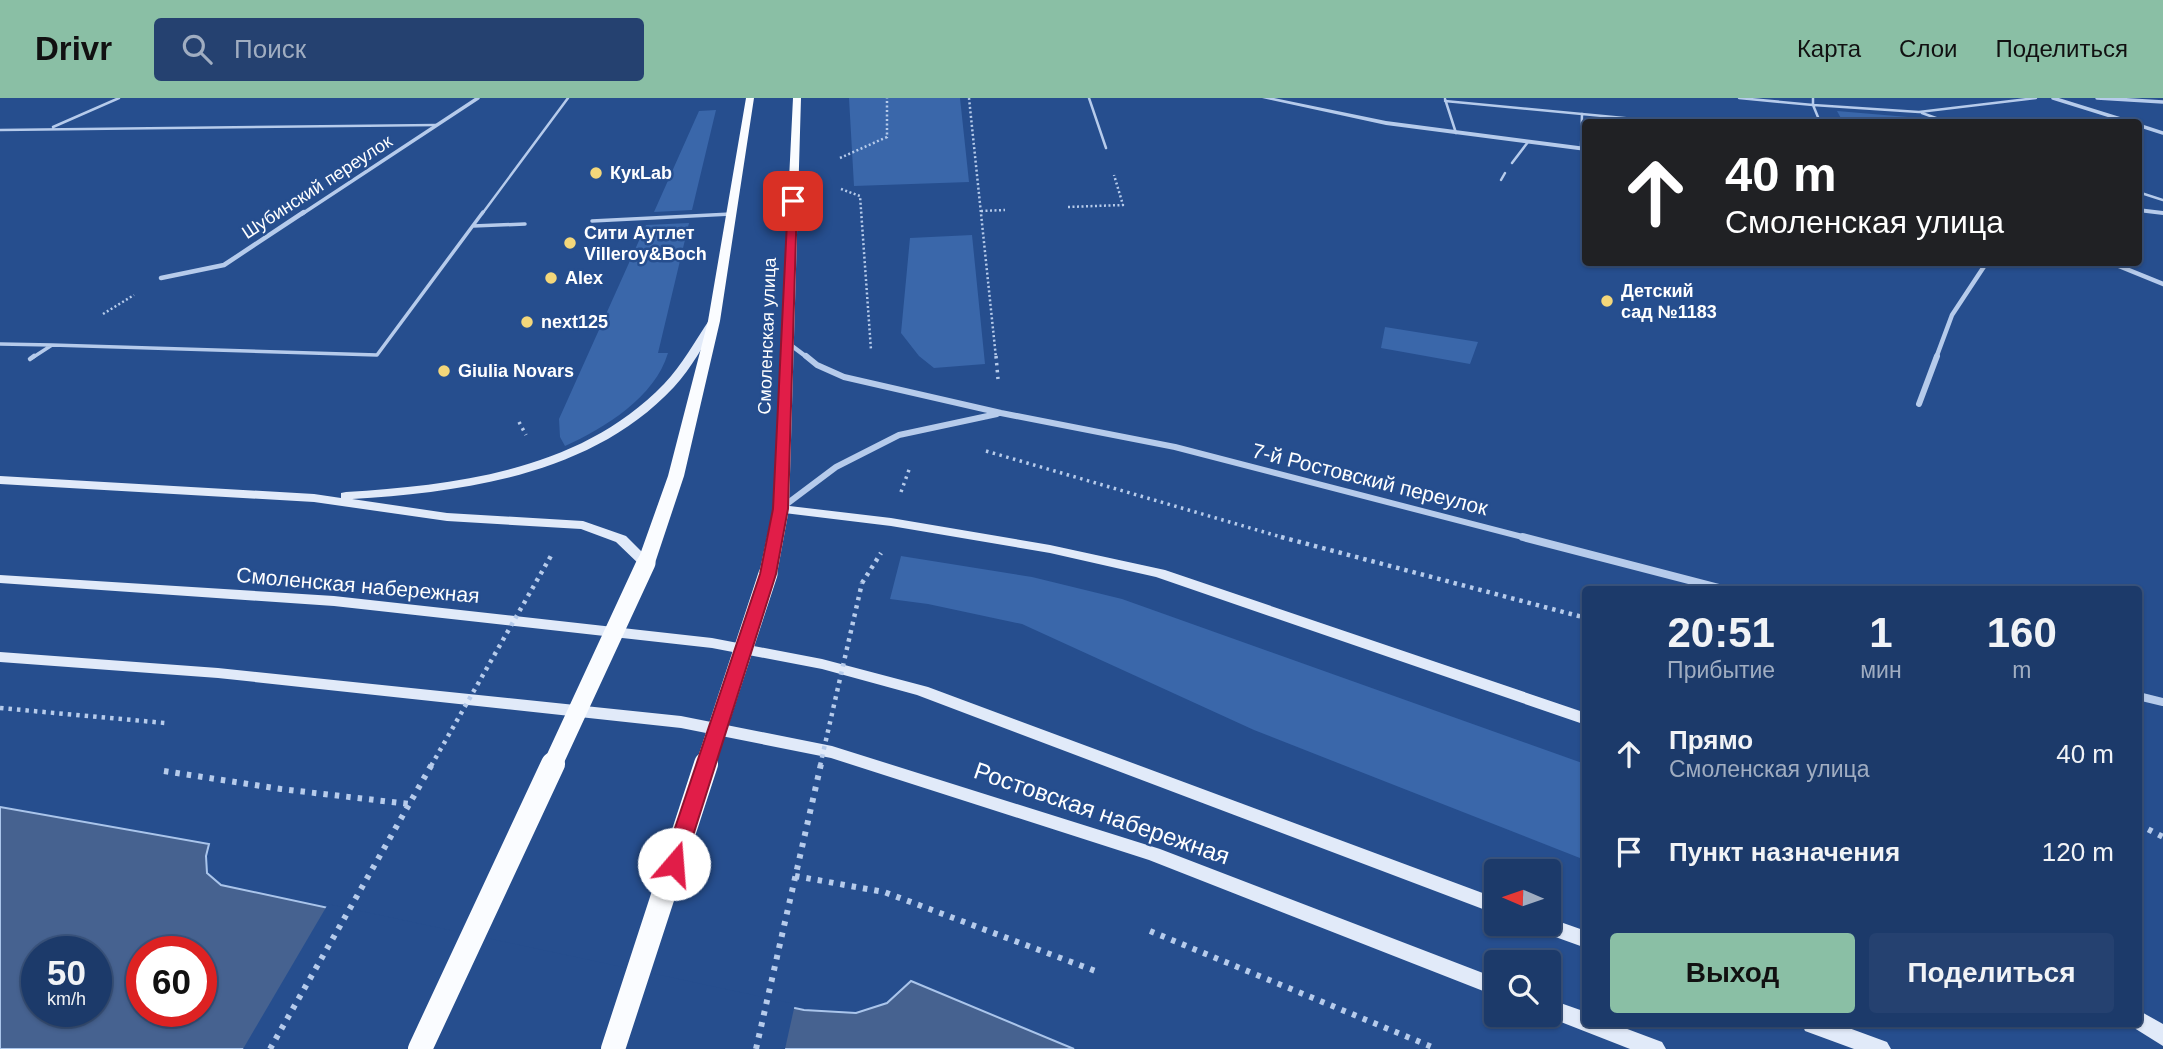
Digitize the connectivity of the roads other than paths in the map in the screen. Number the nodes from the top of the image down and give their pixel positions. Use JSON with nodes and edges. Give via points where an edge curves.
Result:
{"nodes":[{"id":1,"x":119,"y":98,"type":"edge"},
{"id":2,"x":478,"y":98,"type":"edge"},
{"id":3,"x":568,"y":98,"type":"edge"},
{"id":4,"x":750,"y":98,"type":"edge"},
{"id":5,"x":797,"y":98,"type":"edge"},
{"id":6,"x":1089,"y":98,"type":"edge"},
{"id":7,"x":1265,"y":98,"type":"edge"},
{"id":8,"x":1739,"y":98,"type":"edge"},
{"id":9,"x":1813,"y":98,"type":"edge"},
{"id":10,"x":2036,"y":98,"type":"edge"},
{"id":11,"x":2053,"y":98,"type":"edge"},
{"id":12,"x":2097,"y":98,"type":"edge"},
{"id":13,"x":1445,"y":99,"type":"edge"},
{"id":14,"x":2163,"y":102,"type":"edge"},
{"id":15,"x":1813,"y":105,"type":"junction"},
{"id":16,"x":1919,"y":112,"type":"junction"},
{"id":17,"x":1582,"y":114,"type":"junction"},
{"id":18,"x":1582,"y":119,"type":"edge"},
{"id":19,"x":1634,"y":119,"type":"edge"},
{"id":20,"x":1818,"y":119,"type":"edge"},
{"id":21,"x":1939,"y":119,"type":"edge"},
{"id":22,"x":2120,"y":119,"type":"edge"},
{"id":23,"x":436,"y":125,"type":"junction"},
{"id":24,"x":2142,"y":126,"type":"edge"},
{"id":25,"x":50,"y":129,"type":"junction"},
{"id":26,"x":0,"y":130,"type":"edge"},
{"id":27,"x":1455,"y":133,"type":"junction"},
{"id":28,"x":2163,"y":133,"type":"edge"},
{"id":29,"x":1528,"y":142,"type":"junction"},
{"id":30,"x":1106,"y":148,"type":"road end"},
{"id":31,"x":1582,"y":148,"type":"edge"},
{"id":32,"x":1512,"y":163,"type":"dead end"},
{"id":33,"x":1505,"y":173,"type":"dead end"},
{"id":34,"x":1501,"y":180,"type":"dead end"},
{"id":35,"x":2142,"y":193,"type":"edge"},
{"id":36,"x":2163,"y":200,"type":"edge"},
{"id":37,"x":2142,"y":210,"type":"edge"},
{"id":38,"x":2163,"y":212,"type":"edge"},
{"id":39,"x":731,"y":214,"type":"junction"},
{"id":40,"x":592,"y":220,"type":"dead end"},
{"id":41,"x":525,"y":224,"type":"dead end"},
{"id":42,"x":473,"y":226,"type":"junction"},
{"id":43,"x":1984,"y":266,"type":"edge"},
{"id":44,"x":2119,"y":266,"type":"edge"},
{"id":45,"x":162,"y":278,"type":"road end"},
{"id":46,"x":2163,"y":284,"type":"edge"},
{"id":47,"x":714,"y":321,"type":"junction"},
{"id":48,"x":788,"y":343,"type":"junction"},
{"id":49,"x":0,"y":344,"type":"edge"},
{"id":50,"x":52,"y":345,"type":"junction"},
{"id":51,"x":30,"y":359,"type":"dead end"},
{"id":52,"x":1919,"y":404,"type":"dead end"},
{"id":53,"x":1001,"y":413,"type":"junction"},
{"id":54,"x":0,"y":480,"type":"edge"},
{"id":55,"x":314,"y":498,"type":"junction"},
{"id":56,"x":781,"y":509,"type":"junction"},
{"id":57,"x":646,"y":563,"type":"junction"},
{"id":58,"x":0,"y":579,"type":"edge"},
{"id":59,"x":1712,"y":586,"type":"edge"},
{"id":60,"x":0,"y":657,"type":"edge"},
{"id":61,"x":2142,"y":697,"type":"edge"},
{"id":62,"x":2163,"y":702,"type":"edge"},
{"id":63,"x":1582,"y":718,"type":"edge"},
{"id":64,"x":1484,"y":902,"type":"edge"},
{"id":65,"x":1561,"y":931,"type":"edge"},
{"id":66,"x":1582,"y":939,"type":"edge"},
{"id":67,"x":1484,"y":982,"type":"edge"},
{"id":68,"x":1561,"y":1012,"type":"edge"},
{"id":69,"x":1582,"y":1020,"type":"edge"},
{"id":70,"x":2142,"y":1022,"type":"edge"},
{"id":71,"x":1598,"y":1027,"type":"edge"},
{"id":72,"x":1820,"y":1027,"type":"edge"},
{"id":73,"x":2163,"y":1036,"type":"edge"},
{"id":74,"x":420,"y":1049,"type":"edge"},
{"id":75,"x":613,"y":1049,"type":"edge"},
{"id":76,"x":1655,"y":1049,"type":"edge"},
{"id":77,"x":1880,"y":1049,"type":"edge"}],
"edges":[{"from":1,"to":25,"type":"lane"},
{"from":2,"to":23,"type":"street","name":"Шубинский переулок"},
{"from":3,"to":42,"type":"lane"},
{"from":4,"to":39,"type":"main road"},
{"from":5,"to":48,"type":"main road","name":"Смоленская улица"},
{"from":6,"to":30,"type":"lane"},
{"from":7,"to":27,"type":"street"},
{"from":8,"to":15,"type":"lane"},
{"from":9,"to":15,"type":"lane"},
{"from":10,"to":16,"type":"lane"},
{"from":11,"to":22,"type":"street"},
{"from":12,"to":14,"type":"street"},
{"from":13,"to":17,"type":"lane"},
{"from":13,"to":27,"type":"lane"},
{"from":15,"to":16,"type":"lane"},
{"from":15,"to":20,"type":"lane"},
{"from":16,"to":21,"type":"lane"},
{"from":17,"to":18,"type":"lane"},
{"from":17,"to":19,"type":"lane"},
{"from":23,"to":25,"type":"lane"},
{"from":23,"to":45,"type":"street","name":"Шубинский переулок","via":[[224,265]]},
{"from":24,"to":28,"type":"street"},
{"from":25,"to":26,"type":"lane"},
{"from":27,"to":29,"type":"street"},
{"from":29,"to":31,"type":"street"},
{"from":29,"to":32,"type":"lane"},
{"from":33,"to":34,"type":"lane"},
{"from":35,"to":36,"type":"lane"},
{"from":37,"to":38,"type":"street"},
{"from":39,"to":40,"type":"lane"},
{"from":39,"to":47,"type":"main road"},
{"from":41,"to":42,"type":"lane"},
{"from":42,"to":50,"type":"lane","via":[[377,355]]},
{"from":43,"to":52,"type":"street","via":[[1952,314]]},
{"from":44,"to":46,"type":"street"},
{"from":47,"to":55,"type":"main road","via":[[674,380],[637,415],[545,464],[453,488]]},
{"from":47,"to":57,"type":"main road","via":[[676,476]]},
{"from":48,"to":53,"type":"street","name":"7-й Ростовский переулок","via":[[817,365],[844,377]]},
{"from":48,"to":56,"type":"main road","name":"Смоленская улица"},
{"from":49,"to":50,"type":"lane"},
{"from":50,"to":51,"type":"lane"},
{"from":53,"to":56,"type":"street","name":"7-й Ростовский переулок","via":[[899,435],[836,467]]},
{"from":53,"to":59,"type":"street","name":"7-й Ростовский переулок","via":[[1175,447]]},
{"from":54,"to":55,"type":"main road"},
{"from":55,"to":57,"type":"main road","via":[[447,517],[583,524],[621,539]]},
{"from":56,"to":63,"type":"main road","via":[[1023,544],[1160,573]]},
{"from":56,"to":75,"type":"main road","name":"Смоленская улица","bridge":true,"via":[[768,574]]},
{"from":57,"to":74,"type":"main road","bridge":true},
{"from":58,"to":64,"type":"main road","name":"Смоленская набережная","via":[[334,601],[712,643],[822,664],[922,691]]},
{"from":60,"to":67,"type":"main road","name":"Ростовская набережная","via":[[218,673],[681,722],[832,752],[1154,854]]},
{"from":61,"to":62,"type":"street"},
{"from":65,"to":66,"type":"main road"},
{"from":68,"to":69,"type":"main road"},
{"from":70,"to":73,"type":"main road"},
{"from":71,"to":76,"type":"main road"},
{"from":72,"to":77,"type":"main road"}]}
